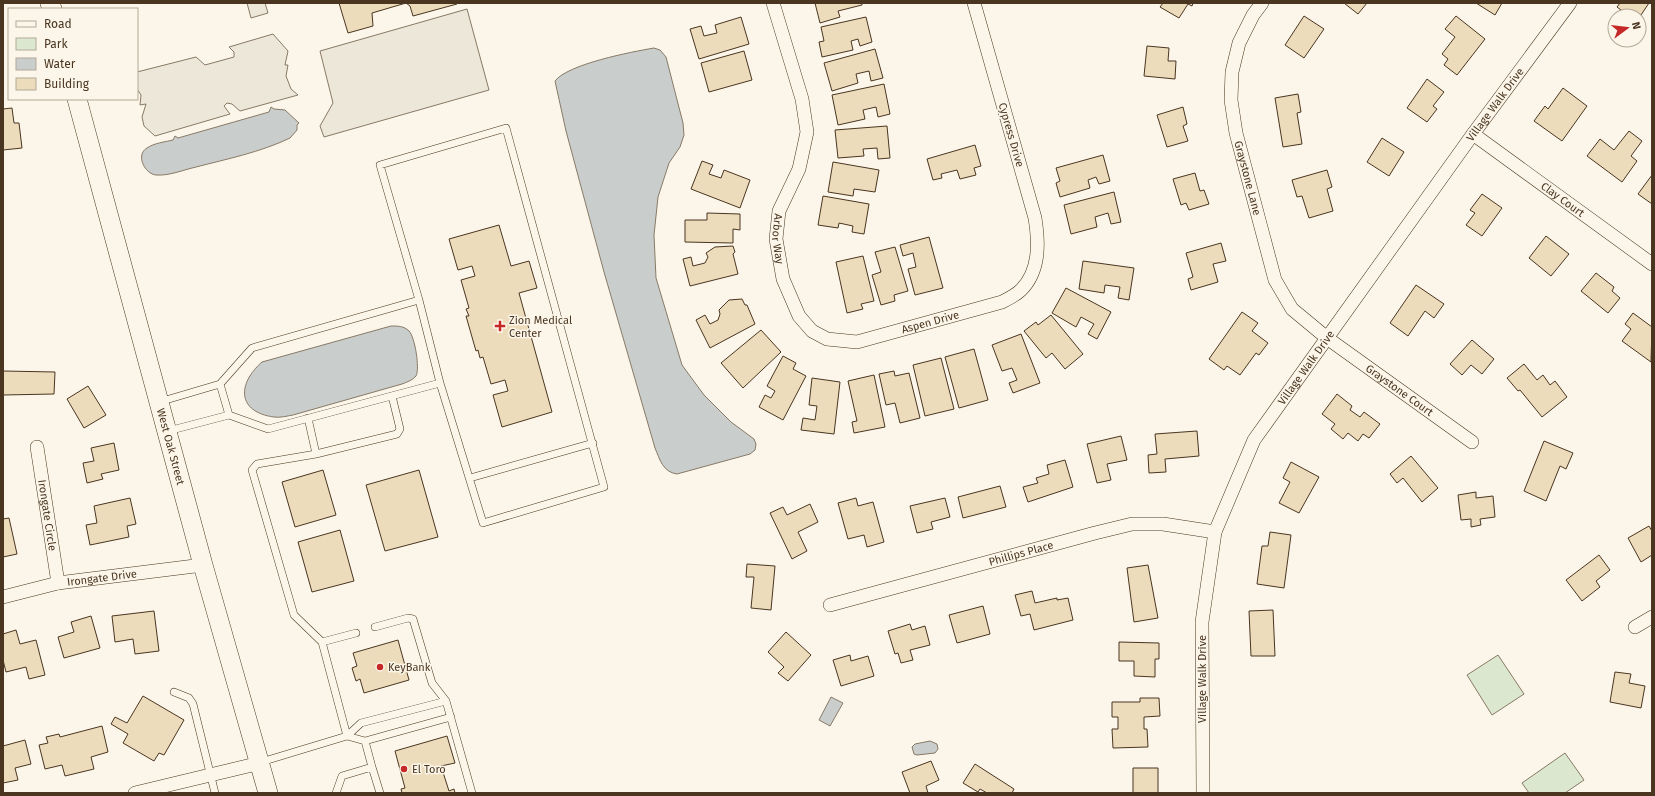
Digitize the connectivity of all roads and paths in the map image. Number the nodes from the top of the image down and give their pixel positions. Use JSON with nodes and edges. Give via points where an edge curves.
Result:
{"nodes":[{"id":1,"x":773,"y":3,"type":"edge"},
{"id":2,"x":974,"y":3,"type":"edge"},
{"id":3,"x":1262,"y":3,"type":"edge"},
{"id":4,"x":1570,"y":3,"type":"edge"},
{"id":5,"x":77,"y":100,"type":"edge"},
{"id":6,"x":1473,"y":134,"type":"junction"},
{"id":7,"x":1652,"y":264,"type":"edge"},
{"id":8,"x":1034,"y":268,"type":"joint"},
{"id":9,"x":419,"y":300,"type":"junction"},
{"id":10,"x":812,"y":331,"type":"joint"},
{"id":11,"x":1327,"y":338,"type":"junction"},
{"id":12,"x":440,"y":383,"type":"junction"},
{"id":13,"x":220,"y":384,"type":"junction"},
{"id":14,"x":392,"y":396,"type":"junction"},
{"id":15,"x":159,"y":402,"type":"junction"},
{"id":16,"x":229,"y":415,"type":"junction"},
{"id":17,"x":308,"y":418,"type":"junction"},
{"id":18,"x":167,"y":431,"type":"junction"},
{"id":19,"x":1472,"y":442,"type":"dead end"},
{"id":20,"x":592,"y":443,"type":"junction"},
{"id":21,"x":37,"y":447,"type":"dead end"},
{"id":22,"x":316,"y":454,"type":"junction"},
{"id":23,"x":470,"y":478,"type":"junction"},
{"id":24,"x":1215,"y":532,"type":"junction"},
{"id":25,"x":203,"y":565,"type":"junction"},
{"id":26,"x":58,"y":583,"type":"junction"},
{"id":27,"x":3,"y":597,"type":"edge"},
{"id":28,"x":830,"y":605,"type":"dead end"},
{"id":29,"x":1652,"y":617,"type":"edge"},
{"id":30,"x":375,"y":627,"type":"dead end"},
{"id":31,"x":1635,"y":627,"type":"dead end"},
{"id":32,"x":356,"y":633,"type":"dead end"},
{"id":33,"x":322,"y":642,"type":"junction"},
{"id":34,"x":174,"y":692,"type":"dead end"},
{"id":35,"x":446,"y":701,"type":"junction"},
{"id":36,"x":451,"y":717,"type":"junction"},
{"id":37,"x":347,"y":736,"type":"junction"},
{"id":38,"x":364,"y":741,"type":"junction"},
{"id":39,"x":260,"y":763,"type":"junction"},
{"id":40,"x":372,"y":767,"type":"junction"},
{"id":41,"x":210,"y":775,"type":"junction"},
{"id":42,"x":135,"y":793,"type":"edge"},
{"id":43,"x":215,"y":793,"type":"edge"},
{"id":44,"x":268,"y":793,"type":"edge"},
{"id":45,"x":336,"y":793,"type":"edge"},
{"id":46,"x":380,"y":793,"type":"edge"},
{"id":47,"x":472,"y":793,"type":"edge"},
{"id":48,"x":1203,"y":793,"type":"edge"}],
"edges":[{"from":1,"to":10,"type":"street","name":"Arbor Way","via":[[802,99],[807,132],[799,169],[779,211],[776,239],[783,279],[799,316]]},
{"from":2,"to":8,"type":"street","name":"Cypress Drive","via":[[1035,218],[1039,241]]},
{"from":3,"to":11,"type":"street","name":"Graystone Lane","via":[[1239,43],[1232,72],[1230,100],[1236,133],[1275,280],[1292,308]]},
{"from":4,"to":6,"type":"street","name":"Village Walk Drive"},
{"from":5,"to":15,"type":"main road","name":"West Oak Street"},
{"from":6,"to":7,"type":"street","name":"Clay Court"},
{"from":6,"to":11,"type":"street","name":"Village Walk Drive"},
{"from":8,"to":10,"type":"street","name":"Aspen Drive","via":[[1021,291],[995,304],[857,342],[827,339]]},
{"from":9,"to":12,"type":"lane"},
{"from":9,"to":13,"type":"lane","via":[[252,348]]},
{"from":9,"to":20,"type":"lane","via":[[380,165],[506,128]]},
{"from":11,"to":19,"type":"street","name":"Graystone Court"},
{"from":11,"to":24,"type":"street","name":"Village Walk Drive","via":[[1254,440]]},
{"from":12,"to":14,"type":"lane"},
{"from":12,"to":23,"type":"lane"},
{"from":13,"to":15,"type":"lane"},
{"from":13,"to":16,"type":"lane"},
{"from":14,"to":17,"type":"lane"},
{"from":14,"to":22,"type":"lane","via":[[400,429],[397,434]]},
{"from":15,"to":18,"type":"main road","name":"West Oak Street"},
{"from":16,"to":17,"type":"lane","via":[[268,429]]},
{"from":16,"to":18,"type":"lane"},
{"from":17,"to":22,"type":"lane"},
{"from":18,"to":25,"type":"main road","name":"West Oak Street"},
{"from":20,"to":23,"type":"lane"},
{"from":20,"to":23,"type":"lane","via":[[604,487],[483,523]]},
{"from":21,"to":26,"type":"street","name":"Irongate Circle"},
{"from":22,"to":33,"type":"lane","via":[[256,464],[252,470],[294,614]]},
{"from":24,"to":28,"type":"street","name":"Phillips Place","via":[[1163,524],[1132,524]]},
{"from":24,"to":48,"type":"street","name":"Village Walk Drive","via":[[1202,622]]},
{"from":25,"to":26,"type":"street","name":"Irongate Drive"},
{"from":25,"to":39,"type":"main road","name":"West Oak Street"},
{"from":26,"to":27,"type":"street","name":"Irongate Drive"},
{"from":29,"to":31,"type":"street"},
{"from":30,"to":35,"type":"lane","via":[[408,618],[413,619],[432,683]]},
{"from":32,"to":33,"type":"lane"},
{"from":33,"to":37,"type":"lane"},
{"from":34,"to":41,"type":"lane","via":[[183,694],[193,704]]},
{"from":35,"to":36,"type":"lane"},
{"from":35,"to":37,"type":"lane","via":[[361,723]]},
{"from":36,"to":38,"type":"lane"},
{"from":36,"to":47,"type":"lane"},
{"from":37,"to":38,"type":"lane"},
{"from":37,"to":39,"type":"lane"},
{"from":38,"to":40,"type":"lane"},
{"from":39,"to":41,"type":"street"},
{"from":39,"to":44,"type":"main road","name":"West Oak Street"},
{"from":40,"to":45,"type":"lane","via":[[342,776]]},
{"from":40,"to":46,"type":"lane"},
{"from":41,"to":42,"type":"street"},
{"from":41,"to":43,"type":"lane"}]}
